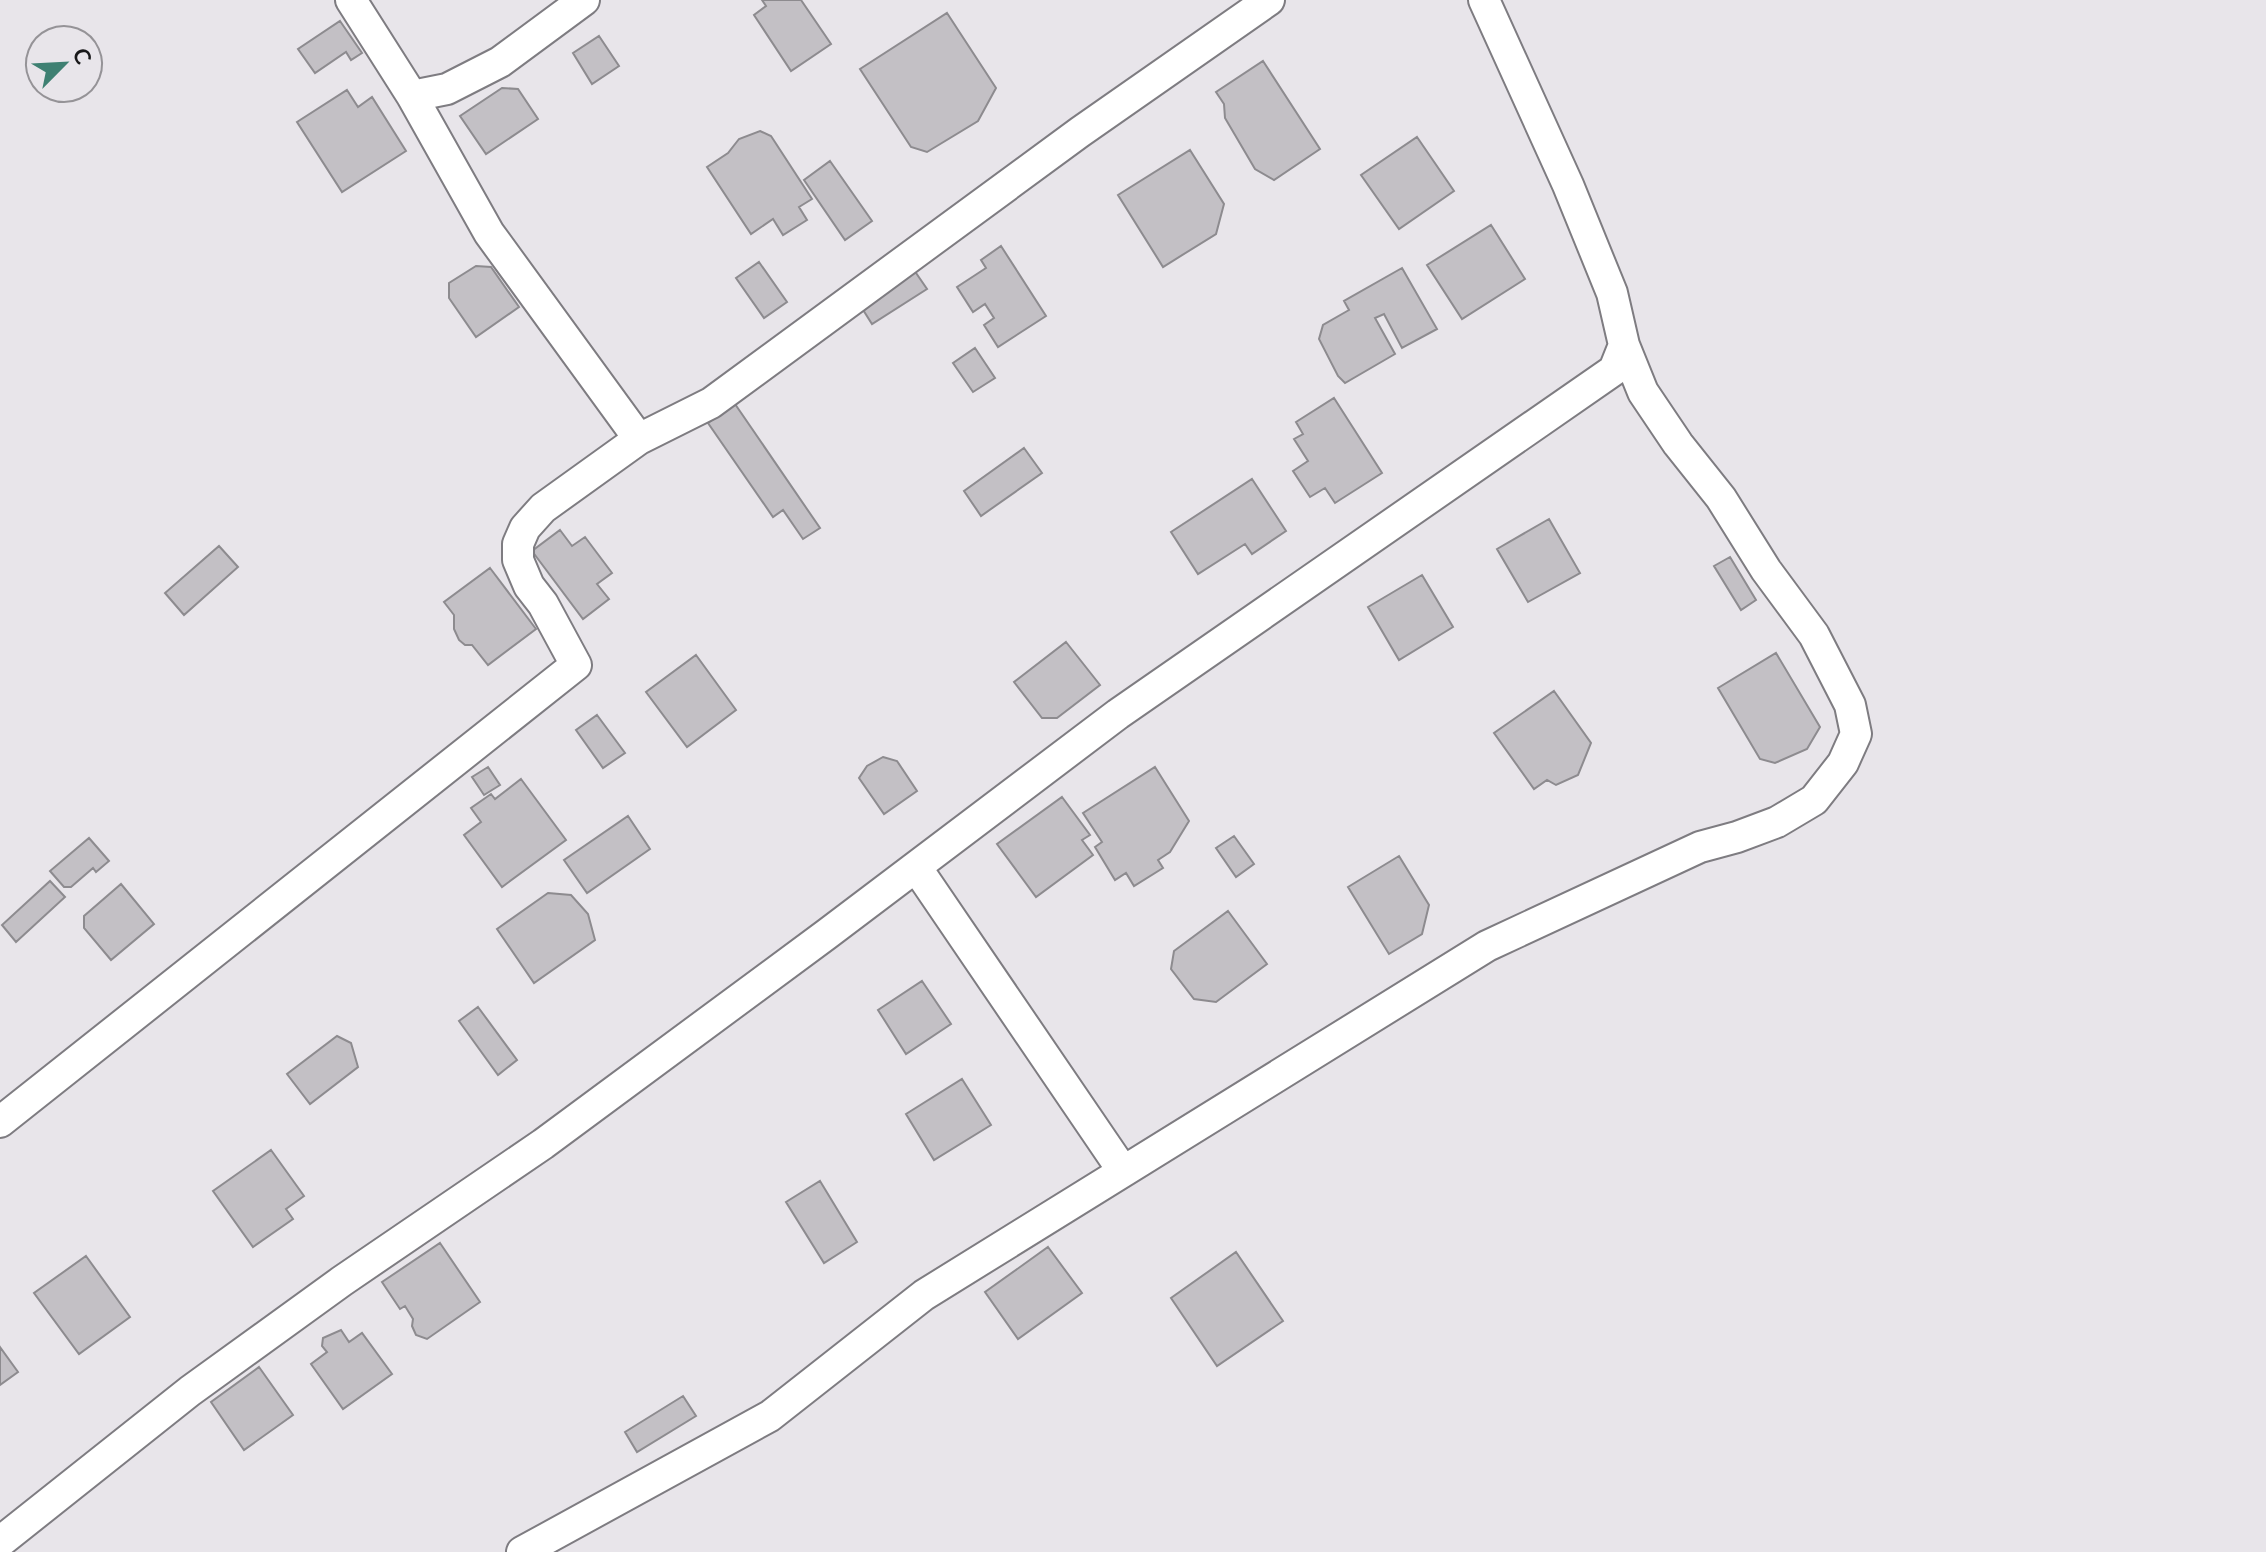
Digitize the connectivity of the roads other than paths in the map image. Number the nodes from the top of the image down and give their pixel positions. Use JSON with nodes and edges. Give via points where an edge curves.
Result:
{"nodes":[{"id":1,"x":351,"y":0,"type":"edge"},
{"id":2,"x":584,"y":0,"type":"edge"},
{"id":3,"x":1269,"y":0,"type":"edge"},
{"id":4,"x":1484,"y":0,"type":"edge"},
{"id":5,"x":412,"y":96,"type":"junction"},
{"id":6,"x":1624,"y":345,"type":"junction"},
{"id":7,"x":639,"y":439,"type":"junction"},
{"id":8,"x":916,"y":867,"type":"junction"},
{"id":9,"x":0,"y":1122,"type":"edge"},
{"id":10,"x":1123,"y":1171,"type":"junction"},
{"id":11,"x":0,"y":1542,"type":"edge"},
{"id":12,"x":522,"y":1552,"type":"edge"}],
"edges":[{"from":1,"to":5,"type":"street"},
{"from":2,"to":5,"type":"street","via":[[500,62],[447,89]]},
{"from":3,"to":7,"type":"street","via":[[711,403]]},
{"from":4,"to":6,"type":"street","via":[[1607,279]]},
{"from":5,"to":7,"type":"street","via":[[489,233]]},
{"from":6,"to":8,"type":"street","via":[[1614,370],[1118,714]]},
{"from":6,"to":10,"type":"street","via":[[1643,392],[1814,635],[1850,705],[1856,734],[1843,763],[1814,800],[1777,822],[1700,847],[1487,946]]},
{"from":7,"to":9,"type":"street","via":[[543,508],[518,544],[518,560],[529,586],[576,665]]},
{"from":8,"to":10,"type":"street"},
{"from":8,"to":11,"type":"street","via":[[543,1144],[190,1391]]},
{"from":10,"to":12,"type":"street","via":[[924,1295],[770,1416]]}]}
